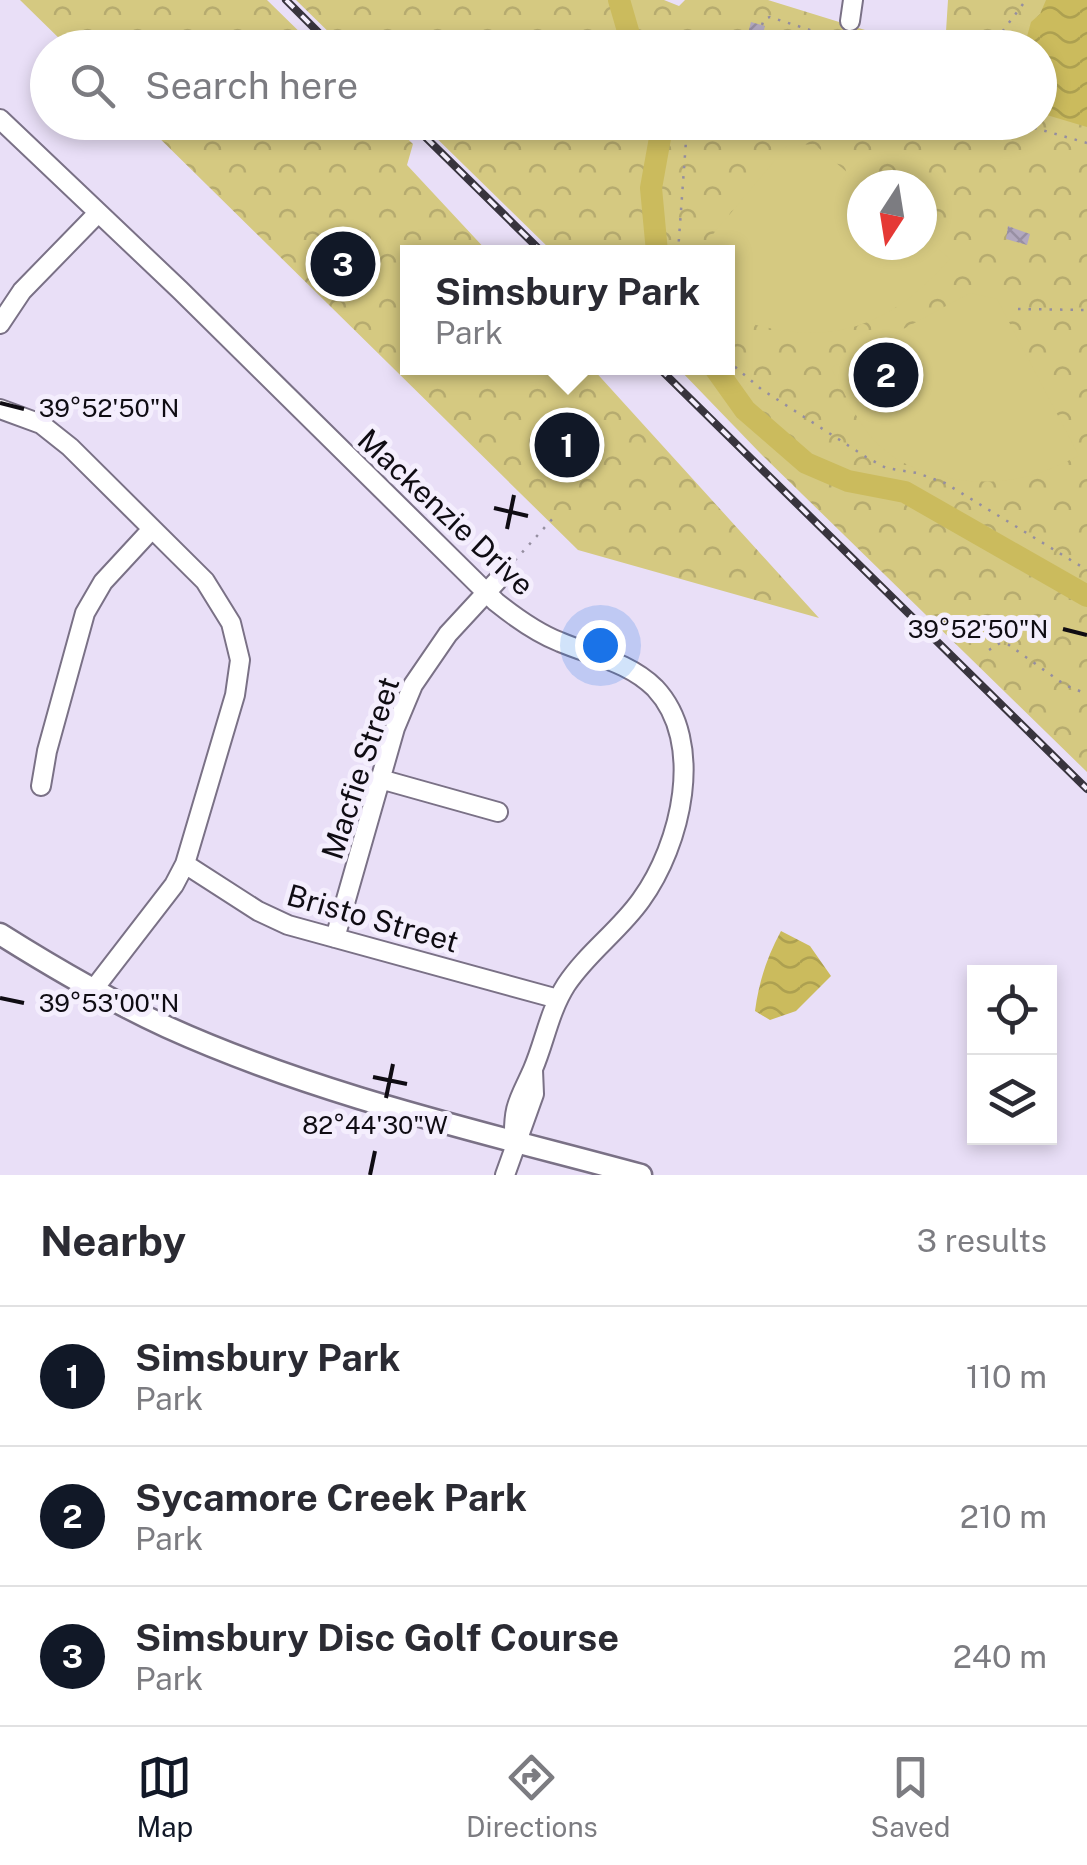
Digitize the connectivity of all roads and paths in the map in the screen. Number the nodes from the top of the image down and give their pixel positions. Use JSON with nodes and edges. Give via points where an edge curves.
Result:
{"nodes":[{"id":1,"x":853,"y":0,"type":"edge"},
{"id":2,"x":1026,"y":0,"type":"edge"},
{"id":3,"x":850,"y":21,"type":"dead end"},
{"id":4,"x":762,"y":26,"type":"dead end"},
{"id":5,"x":810,"y":30,"type":"edge"},
{"id":6,"x":1004,"y":30,"type":"edge"},
{"id":7,"x":0,"y":119,"type":"edge"},
{"id":8,"x":1057,"y":134,"type":"edge"},
{"id":9,"x":686,"y":140,"type":"edge"},
{"id":10,"x":1087,"y":143,"type":"edge"},
{"id":11,"x":98,"y":214,"type":"junction"},
{"id":12,"x":678,"y":245,"type":"edge"},
{"id":13,"x":1018,"y":309,"type":"dead end"},
{"id":14,"x":1087,"y":310,"type":"edge"},
{"id":15,"x":0,"y":324,"type":"edge"},
{"id":16,"x":735,"y":367,"type":"edge"},
{"id":17,"x":0,"y":409,"type":"edge"},
{"id":18,"x":554,"y":516,"type":"dead end"},
{"id":19,"x":152,"y":529,"type":"junction"},
{"id":20,"x":1087,"y":570,"type":"edge"},
{"id":21,"x":491,"y":586,"type":"junction"},
{"id":22,"x":989,"y":650,"type":"dead end"},
{"id":23,"x":1087,"y":694,"type":"edge"},
{"id":24,"x":380,"y":780,"type":"junction"},
{"id":25,"x":41,"y":786,"type":"dead end"},
{"id":26,"x":498,"y":812,"type":"dead end"},
{"id":27,"x":185,"y":864,"type":"junction"},
{"id":28,"x":0,"y":934,"type":"edge"},
{"id":29,"x":336,"y":938,"type":"junction"},
{"id":30,"x":92,"y":990,"type":"junction"},
{"id":31,"x":558,"y":999,"type":"junction"},
{"id":32,"x":514,"y":1141,"type":"junction"},
{"id":33,"x":504,"y":1175,"type":"edge"},
{"id":34,"x":641,"y":1175,"type":"edge"}],
"edges":[{"from":1,"to":3,"type":"street"},
{"from":2,"to":6,"type":"path"},
{"from":4,"to":5,"type":"path","via":[[770,18]]},
{"from":7,"to":11,"type":"street","name":"Mackenzie Drive"},
{"from":8,"to":10,"type":"path"},
{"from":9,"to":12,"type":"path"},
{"from":11,"to":15,"type":"street"},
{"from":11,"to":21,"type":"street","name":"Mackenzie Drive"},
{"from":13,"to":14,"type":"path"},
{"from":16,"to":20,"type":"path","via":[[866,457],[945,484]]},
{"from":17,"to":19,"type":"street","via":[[52,432]]},
{"from":18,"to":21,"type":"path"},
{"from":19,"to":25,"type":"street","via":[[103,582],[86,612]]},
{"from":19,"to":27,"type":"street","via":[[213,591],[232,623],[240,660]]},
{"from":21,"to":24,"type":"street","name":"Macfie Street","via":[[419,674]]},
{"from":21,"to":31,"type":"street","name":"Mackenzie Drive","via":[[530,627],[644,678],[672,713],[684,753],[684,785],[658,871]]},
{"from":22,"to":23,"type":"path","via":[[1009,645]]},
{"from":24,"to":26,"type":"street"},
{"from":24,"to":29,"type":"street","name":"Macfie Street"},
{"from":27,"to":29,"type":"street","name":"Bristo Street","via":[[273,920]]},
{"from":27,"to":30,"type":"street"},
{"from":28,"to":30,"type":"main road"},
{"from":29,"to":31,"type":"street","name":"Bristo Street"},
{"from":30,"to":32,"type":"main road","via":[[269,1067]]},
{"from":31,"to":32,"type":"street","name":"Mackenzie Drive","via":[[521,1089]]},
{"from":32,"to":33,"type":"street","name":"Mackenzie Drive"},
{"from":32,"to":34,"type":"main road"}]}
